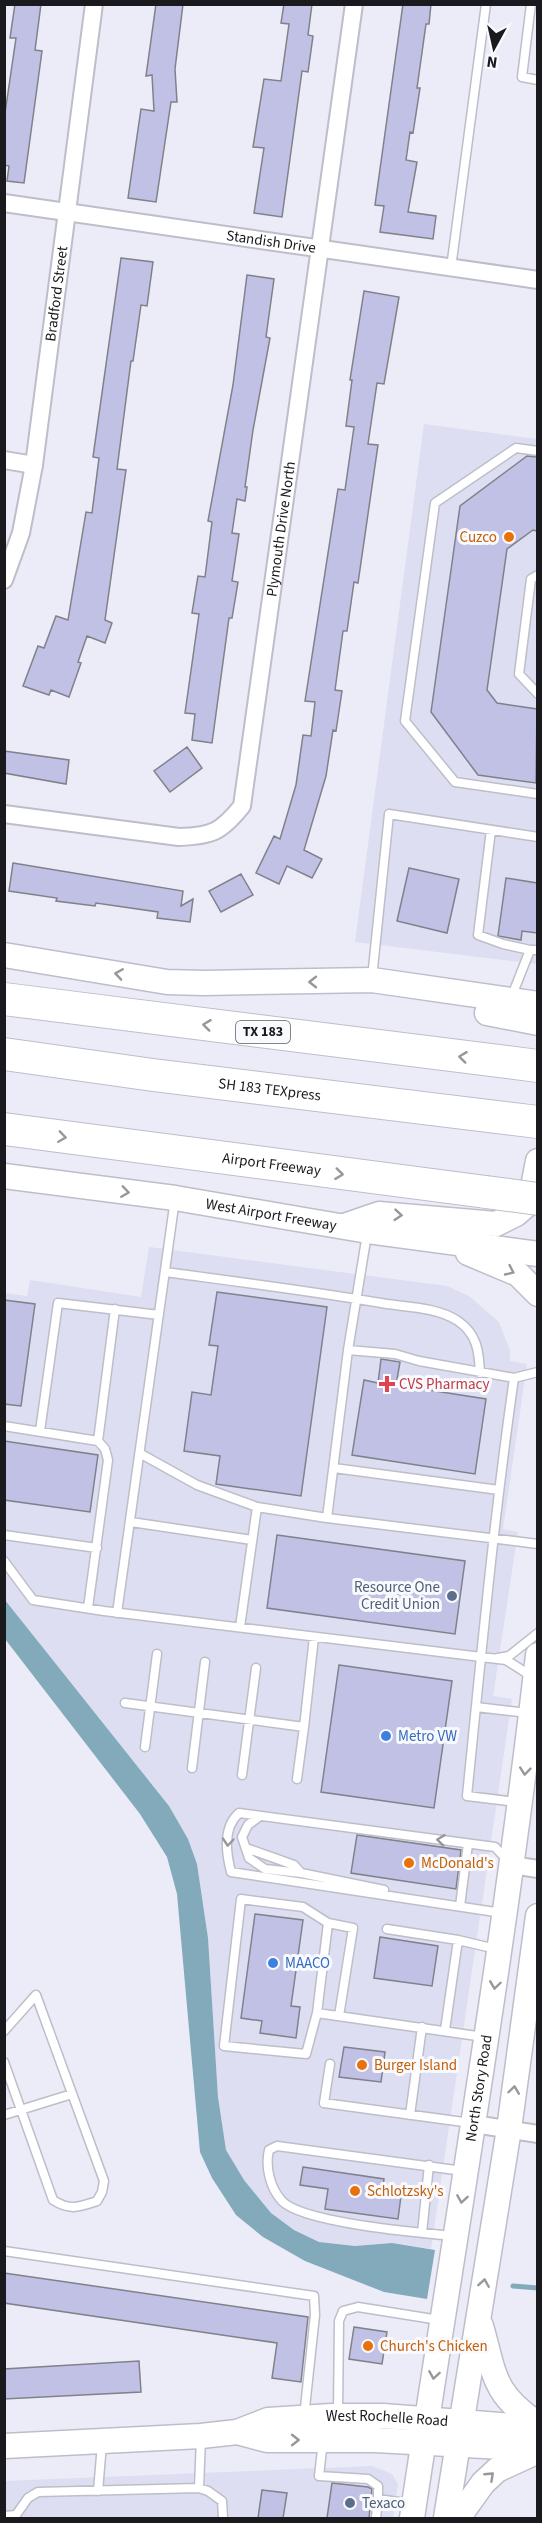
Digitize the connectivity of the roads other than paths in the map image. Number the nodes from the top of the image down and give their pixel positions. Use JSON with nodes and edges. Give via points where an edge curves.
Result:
{"nodes":[{"id":1,"x":94,"y":4,"type":"edge"},
{"id":2,"x":354,"y":4,"type":"edge"},
{"id":3,"x":486,"y":4,"type":"edge"},
{"id":4,"x":531,"y":4,"type":"edge"},
{"id":5,"x":537,"y":80,"type":"edge"},
{"id":6,"x":4,"y":203,"type":"edge"},
{"id":7,"x":66,"y":213,"type":"junction"},
{"id":8,"x":321,"y":249,"type":"junction"},
{"id":9,"x":450,"y":268,"type":"junction"},
{"id":10,"x":537,"y":280,"type":"edge"},
{"id":11,"x":537,"y":451,"type":"edge"},
{"id":12,"x":4,"y":460,"type":"edge"},
{"id":13,"x":34,"y":465,"type":"junction"},
{"id":14,"x":537,"y":574,"type":"edge"},
{"id":15,"x":4,"y":580,"type":"edge"},
{"id":16,"x":537,"y":694,"type":"edge"},
{"id":17,"x":537,"y":794,"type":"edge"},
{"id":18,"x":4,"y":814,"type":"edge"},
{"id":19,"x":491,"y":830,"type":"junction"},
{"id":20,"x":537,"y":837,"type":"edge"},
{"id":21,"x":534,"y":950,"type":"edge"},
{"id":22,"x":4,"y":955,"type":"edge"},
{"id":23,"x":372,"y":980,"type":"junction"},
{"id":24,"x":346,"y":981,"type":"junction"},
{"id":25,"x":4,"y":999,"type":"edge"},
{"id":26,"x":528,"y":1000,"type":"edge"},
{"id":27,"x":537,"y":1023,"type":"edge"},
{"id":28,"x":4,"y":1054,"type":"edge"},
{"id":29,"x":529,"y":1065,"type":"edge"},
{"id":30,"x":4,"y":1074,"type":"edge"},
{"id":31,"x":537,"y":1122,"type":"edge"},
{"id":32,"x":503,"y":1127,"type":"junction"},
{"id":33,"x":4,"y":1129,"type":"edge"},
{"id":34,"x":537,"y":1142,"type":"edge"},
{"id":35,"x":537,"y":1161,"type":"edge"},
{"id":36,"x":4,"y":1176,"type":"edge"},
{"id":37,"x":175,"y":1198,"type":"junction"},
{"id":38,"x":537,"y":1199,"type":"edge"},
{"id":39,"x":342,"y":1227,"type":"junction"},
{"id":40,"x":368,"y":1231,"type":"junction"},
{"id":41,"x":438,"y":1241,"type":"junction"},
{"id":42,"x":537,"y":1254,"type":"edge"},
{"id":43,"x":165,"y":1272,"type":"junction"},
{"id":44,"x":537,"y":1294,"type":"edge"},
{"id":45,"x":355,"y":1298,"type":"junction"},
{"id":46,"x":115,"y":1310,"type":"junction"},
{"id":47,"x":159,"y":1314,"type":"junction"},
{"id":48,"x":348,"y":1350,"type":"junction"},
{"id":49,"x":537,"y":1372,"type":"edge"},
{"id":50,"x":480,"y":1373,"type":"junction"},
{"id":51,"x":514,"y":1378,"type":"junction"},
{"id":52,"x":4,"y":1426,"type":"edge"},
{"id":53,"x":40,"y":1431,"type":"junction"},
{"id":54,"x":98,"y":1441,"type":"junction"},
{"id":55,"x":141,"y":1454,"type":"junction"},
{"id":56,"x":334,"y":1468,"type":"junction"},
{"id":57,"x":499,"y":1490,"type":"junction"},
{"id":58,"x":257,"y":1507,"type":"junction"},
{"id":59,"x":327,"y":1518,"type":"junction"},
{"id":60,"x":130,"y":1522,"type":"junction"},
{"id":61,"x":4,"y":1535,"type":"edge"},
{"id":62,"x":493,"y":1539,"type":"junction"},
{"id":63,"x":252,"y":1540,"type":"junction"},
{"id":64,"x":537,"y":1544,"type":"edge"},
{"id":65,"x":97,"y":1548,"type":"junction"},
{"id":66,"x":4,"y":1561,"type":"edge"},
{"id":67,"x":88,"y":1608,"type":"junction"},
{"id":68,"x":117,"y":1613,"type":"junction"},
{"id":69,"x":240,"y":1627,"type":"junction"},
{"id":70,"x":537,"y":1633,"type":"edge"},
{"id":71,"x":314,"y":1636,"type":"junction"},
{"id":72,"x":157,"y":1654,"type":"dead end"},
{"id":73,"x":537,"y":1655,"type":"edge"},
{"id":74,"x":481,"y":1658,"type":"junction"},
{"id":75,"x":494,"y":1659,"type":"junction"},
{"id":76,"x":205,"y":1662,"type":"dead end"},
{"id":77,"x":256,"y":1668,"type":"dead end"},
{"id":78,"x":534,"y":1682,"type":"junction"},
{"id":79,"x":125,"y":1702,"type":"dead end"},
{"id":80,"x":151,"y":1706,"type":"junction"},
{"id":81,"x":476,"y":1707,"type":"junction"},
{"id":82,"x":199,"y":1713,"type":"junction"},
{"id":83,"x":534,"y":1714,"type":"edge"},
{"id":84,"x":249,"y":1719,"type":"junction"},
{"id":85,"x":304,"y":1727,"type":"junction"},
{"id":86,"x":145,"y":1747,"type":"dead end"},
{"id":87,"x":192,"y":1768,"type":"dead end"},
{"id":88,"x":242,"y":1775,"type":"dead end"},
{"id":89,"x":297,"y":1779,"type":"dead end"},
{"id":90,"x":521,"y":1802,"type":"junction"},
{"id":91,"x":261,"y":1816,"type":"junction"},
{"id":92,"x":468,"y":1844,"type":"junction"},
{"id":93,"x":512,"y":1865,"type":"junction"},
{"id":94,"x":537,"y":1869,"type":"edge"},
{"id":95,"x":418,"y":1899,"type":"junction"},
{"id":96,"x":459,"y":1906,"type":"junction"},
{"id":97,"x":506,"y":1913,"type":"junction"},
{"id":98,"x":537,"y":1916,"type":"edge"},
{"id":99,"x":328,"y":1923,"type":"junction"},
{"id":100,"x":387,"y":1929,"type":"dead end"},
{"id":101,"x":458,"y":1940,"type":"junction"},
{"id":102,"x":500,"y":1950,"type":"junction"},
{"id":103,"x":317,"y":2013,"type":"junction"},
{"id":104,"x":339,"y":2016,"type":"junction"},
{"id":105,"x":422,"y":2027,"type":"junction"},
{"id":106,"x":445,"y":2030,"type":"junction"},
{"id":107,"x":4,"y":2031,"type":"edge"},
{"id":108,"x":488,"y":2037,"type":"junction"},
{"id":109,"x":4,"y":2062,"type":"edge"},
{"id":110,"x":330,"y":2064,"type":"dead end"},
{"id":111,"x":72,"y":2094,"type":"junction"},
{"id":112,"x":21,"y":2111,"type":"junction"},
{"id":113,"x":4,"y":2115,"type":"edge"},
{"id":114,"x":410,"y":2115,"type":"junction"},
{"id":115,"x":474,"y":2124,"type":"junction"},
{"id":116,"x":508,"y":2129,"type":"junction"},
{"id":117,"x":537,"y":2134,"type":"edge"},
{"id":118,"x":429,"y":2165,"type":"junction"},
{"id":119,"x":466,"y":2172,"type":"junction"},
{"id":120,"x":422,"y":2233,"type":"junction"},
{"id":121,"x":456,"y":2236,"type":"junction"},
{"id":122,"x":4,"y":2251,"type":"edge"},
{"id":123,"x":479,"y":2316,"type":"junction"},
{"id":124,"x":442,"y":2321,"type":"junction"},
{"id":125,"x":338,"y":2416,"type":"junction"},
{"id":126,"x":304,"y":2417,"type":"junction"},
{"id":127,"x":537,"y":2426,"type":"edge"},
{"id":128,"x":425,"y":2431,"type":"junction"},
{"id":129,"x":237,"y":2432,"type":"junction"},
{"id":130,"x":460,"y":2434,"type":"junction"},
{"id":131,"x":201,"y":2436,"type":"junction"},
{"id":132,"x":102,"y":2440,"type":"junction"},
{"id":133,"x":323,"y":2440,"type":"junction"},
{"id":134,"x":4,"y":2446,"type":"edge"},
{"id":135,"x":537,"y":2450,"type":"edge"},
{"id":136,"x":199,"y":2488,"type":"junction"},
{"id":137,"x":98,"y":2491,"type":"junction"},
{"id":138,"x":378,"y":2499,"type":"junction"},
{"id":139,"x":413,"y":2511,"type":"edge"},
{"id":140,"x":4,"y":2516,"type":"edge"},
{"id":141,"x":223,"y":2518,"type":"edge"},
{"id":142,"x":376,"y":2518,"type":"edge"},
{"id":143,"x":446,"y":2518,"type":"edge"},
{"id":144,"x":458,"y":2518,"type":"edge"}],
"edges":[{"from":1,"to":7,"type":"street","name":"Bradford Street"},
{"from":2,"to":8,"type":"street","name":"Plymouth Drive North"},
{"from":3,"to":9,"type":"lane"},
{"from":4,"to":5,"type":"lane","via":[[522,77]]},
{"from":6,"to":7,"type":"street","name":"Standish Drive"},
{"from":7,"to":8,"type":"street","name":"Standish Drive"},
{"from":7,"to":13,"type":"street","name":"Bradford Street"},
{"from":8,"to":9,"type":"street","name":"Standish Drive"},
{"from":8,"to":18,"type":"street","name":"Plymouth Drive North","via":[[242,806],[230,821],[207,836],[198,837]]},
{"from":9,"to":10,"type":"street","name":"Standish Drive"},
{"from":11,"to":17,"type":"lane","via":[[516,448],[435,503],[405,721],[455,782]]},
{"from":12,"to":13,"type":"street"},
{"from":13,"to":15,"type":"street","name":"Bradford Street","via":[[21,533]]},
{"from":14,"to":16,"type":"lane","via":[[531,579],[519,674]]},
{"from":19,"to":20,"type":"lane"},
{"from":19,"to":21,"type":"lane","via":[[478,935]]},
{"from":19,"to":23,"type":"lane","via":[[389,814]]},
{"from":21,"to":26,"type":"lane"},
{"from":24,"to":22,"type":"main road","one_way":true,"via":[[167,982]]},
{"from":23,"to":24,"type":"main road"},
{"from":23,"to":26,"type":"main road"},
{"from":24,"to":27,"type":"main road","via":[[373,993]]},
{"from":29,"to":25,"type":"highway","number":"TX 183","one_way":true},
{"from":28,"to":32,"type":"highway","name":"SH 183 TEXpress"},
{"from":30,"to":32,"type":"highway","name":"SH 183 TEXpress"},
{"from":31,"to":32,"type":"highway","name":"SH 183 TEXpress"},
{"from":32,"to":34,"type":"highway","name":"SH 183 TEXpress"},
{"from":33,"to":38,"type":"highway","name":"Airport Freeway","one_way":true,"bridge":true},
{"from":39,"to":35,"type":"main road","one_way":true,"via":[[379,1214],[496,1224],[530,1202]]},
{"from":36,"to":37,"type":"main road","name":"West Airport Freeway","one_way":true},
{"from":37,"to":39,"type":"main road","name":"West Airport Freeway"},
{"from":37,"to":43,"type":"lane"},
{"from":39,"to":40,"type":"main road","name":"West Airport Freeway"},
{"from":40,"to":41,"type":"main road","name":"West Airport Freeway"},
{"from":40,"to":45,"type":"lane"},
{"from":41,"to":42,"type":"main road","name":"West Airport Freeway"},
{"from":41,"to":44,"type":"main road","one_way":true,"via":[[518,1274]]},
{"from":43,"to":45,"type":"lane"},
{"from":43,"to":47,"type":"lane"},
{"from":45,"to":48,"type":"lane"},
{"from":45,"to":50,"type":"lane","via":[[443,1313],[456,1320],[475,1338]]},
{"from":46,"to":47,"type":"lane"},
{"from":46,"to":53,"type":"lane","via":[[58,1303]]},
{"from":46,"to":54,"type":"lane"},
{"from":47,"to":55,"type":"lane"},
{"from":48,"to":50,"type":"lane","via":[[395,1354]]},
{"from":48,"to":56,"type":"lane"},
{"from":49,"to":51,"type":"lane"},
{"from":50,"to":51,"type":"lane"},
{"from":51,"to":57,"type":"lane"},
{"from":52,"to":53,"type":"lane"},
{"from":53,"to":54,"type":"lane"},
{"from":54,"to":65,"type":"lane","via":[[108,1460]]},
{"from":55,"to":58,"type":"lane","via":[[197,1485]]},
{"from":55,"to":60,"type":"lane"},
{"from":56,"to":57,"type":"lane"},
{"from":56,"to":59,"type":"lane"},
{"from":57,"to":62,"type":"lane"},
{"from":58,"to":59,"type":"lane"},
{"from":58,"to":63,"type":"lane"},
{"from":59,"to":62,"type":"lane"},
{"from":60,"to":63,"type":"lane"},
{"from":60,"to":68,"type":"lane"},
{"from":61,"to":65,"type":"lane"},
{"from":62,"to":64,"type":"lane"},
{"from":62,"to":74,"type":"lane"},
{"from":63,"to":69,"type":"lane"},
{"from":65,"to":67,"type":"lane"},
{"from":66,"to":67,"type":"lane","via":[[33,1600]]},
{"from":67,"to":68,"type":"lane"},
{"from":68,"to":69,"type":"lane"},
{"from":69,"to":71,"type":"lane"},
{"from":70,"to":75,"type":"lane","via":[[509,1656]]},
{"from":71,"to":74,"type":"lane"},
{"from":71,"to":85,"type":"lane"},
{"from":72,"to":80,"type":"lane"},
{"from":73,"to":78,"type":"main road","name":"North Story Road"},
{"from":74,"to":75,"type":"lane"},
{"from":74,"to":81,"type":"lane"},
{"from":75,"to":78,"type":"lane","via":[[506,1660]]},
{"from":76,"to":82,"type":"lane"},
{"from":77,"to":84,"type":"lane"},
{"from":78,"to":83,"type":"main road","name":"North Story Road"},
{"from":79,"to":80,"type":"lane"},
{"from":80,"to":82,"type":"lane"},
{"from":80,"to":86,"type":"lane"},
{"from":81,"to":83,"type":"lane"},
{"from":81,"to":90,"type":"lane","via":[[467,1796]]},
{"from":82,"to":84,"type":"lane"},
{"from":82,"to":87,"type":"lane"},
{"from":83,"to":90,"type":"main road","name":"North Story Road","one_way":true},
{"from":84,"to":85,"type":"lane"},
{"from":84,"to":88,"type":"lane"},
{"from":85,"to":89,"type":"lane"},
{"from":90,"to":93,"type":"main road","name":"North Story Road"},
{"from":92,"to":91,"type":"lane","one_way":true},
{"from":91,"to":95,"type":"lane","via":[[248,1825],[242,1837],[249,1858],[264,1869],[374,1887]]},
{"from":91,"to":95,"type":"lane","one_way":true,"via":[[240,1813],[232,1819],[226,1844],[231,1872]]},
{"from":92,"to":93,"type":"lane","via":[[495,1847]]},
{"from":92,"to":96,"type":"lane"},
{"from":93,"to":94,"type":"street"},
{"from":93,"to":97,"type":"main road","name":"North Story Road"},
{"from":95,"to":96,"type":"lane"},
{"from":96,"to":97,"type":"lane"},
{"from":97,"to":102,"type":"main road","name":"North Story Road"},
{"from":116,"to":98,"type":"main road","one_way":true},
{"from":99,"to":103,"type":"lane"},
{"from":99,"to":103,"type":"lane","via":[[303,1907],[241,1899],[224,2046],[306,2054]]},
{"from":99,"to":104,"type":"lane","via":[[353,1928]]},
{"from":100,"to":101,"type":"lane"},
{"from":101,"to":102,"type":"lane"},
{"from":101,"to":106,"type":"lane"},
{"from":102,"to":108,"type":"main road","name":"North Story Road","one_way":true},
{"from":103,"to":104,"type":"lane"},
{"from":104,"to":105,"type":"lane"},
{"from":105,"to":106,"type":"lane"},
{"from":105,"to":114,"type":"lane"},
{"from":106,"to":108,"type":"lane"},
{"from":107,"to":111,"type":"lane","via":[[36,1995]]},
{"from":108,"to":115,"type":"main road","name":"North Story Road"},
{"from":109,"to":112,"type":"lane"},
{"from":110,"to":114,"type":"lane","via":[[324,2103]]},
{"from":111,"to":112,"type":"lane"},
{"from":111,"to":112,"type":"lane","via":[[104,2181],[97,2201],[74,2209],[53,2200]]},
{"from":112,"to":113,"type":"lane"},
{"from":114,"to":115,"type":"lane"},
{"from":115,"to":116,"type":"street"},
{"from":115,"to":119,"type":"main road","name":"North Story Road"},
{"from":116,"to":117,"type":"street"},
{"from":123,"to":116,"type":"main road","one_way":true},
{"from":118,"to":119,"type":"lane"},
{"from":118,"to":120,"type":"lane"},
{"from":118,"to":120,"type":"lane","via":[[277,2146],[269,2150],[266,2160],[270,2182],[283,2202],[304,2213]]},
{"from":119,"to":121,"type":"main road","name":"North Story Road","one_way":true},
{"from":120,"to":121,"type":"lane"},
{"from":121,"to":124,"type":"main road","name":"North Story Road"},
{"from":122,"to":126,"type":"lane","via":[[314,2296]]},
{"from":123,"to":127,"type":"main road","via":[[492,2375],[505,2396]]},
{"from":123,"to":130,"type":"main road"},
{"from":124,"to":125,"type":"lane","via":[[358,2307],[343,2311],[339,2321]]},
{"from":124,"to":128,"type":"main road","name":"North Story Road","one_way":true},
{"from":125,"to":126,"type":"main road","name":"West Rochelle Road"},
{"from":125,"to":128,"type":"main road","name":"West Rochelle Road"},
{"from":126,"to":129,"type":"main road","name":"West Rochelle Road","via":[[268,2420]]},
{"from":127,"to":130,"type":"main road","name":"West Rochelle Road"},
{"from":128,"to":130,"type":"main road","name":"West Rochelle Road"},
{"from":128,"to":133,"type":"main road","name":"West Rochelle Road"},
{"from":128,"to":139,"type":"main road","name":"North Story Road"},
{"from":129,"to":131,"type":"main road","name":"West Rochelle Road"},
{"from":129,"to":133,"type":"main road","name":"West Rochelle Road","one_way":true,"via":[[267,2440]]},
{"from":130,"to":135,"type":"main road","name":"West Rochelle Road"},
{"from":130,"to":143,"type":"main road"},
{"from":131,"to":132,"type":"main road","name":"West Rochelle Road"},
{"from":131,"to":136,"type":"lane"},
{"from":132,"to":134,"type":"main road","name":"West Rochelle Road"},
{"from":132,"to":137,"type":"lane"},
{"from":133,"to":138,"type":"lane","via":[[319,2476],[368,2479],[378,2486]]},
{"from":144,"to":135,"type":"main road","one_way":true,"via":[[497,2470]]},
{"from":136,"to":137,"type":"lane"},
{"from":136,"to":141,"type":"lane","via":[[222,2501]]},
{"from":137,"to":140,"type":"lane","via":[[38,2492],[28,2498],[16,2515]]},
{"from":138,"to":139,"type":"lane"},
{"from":138,"to":142,"type":"lane"}]}
